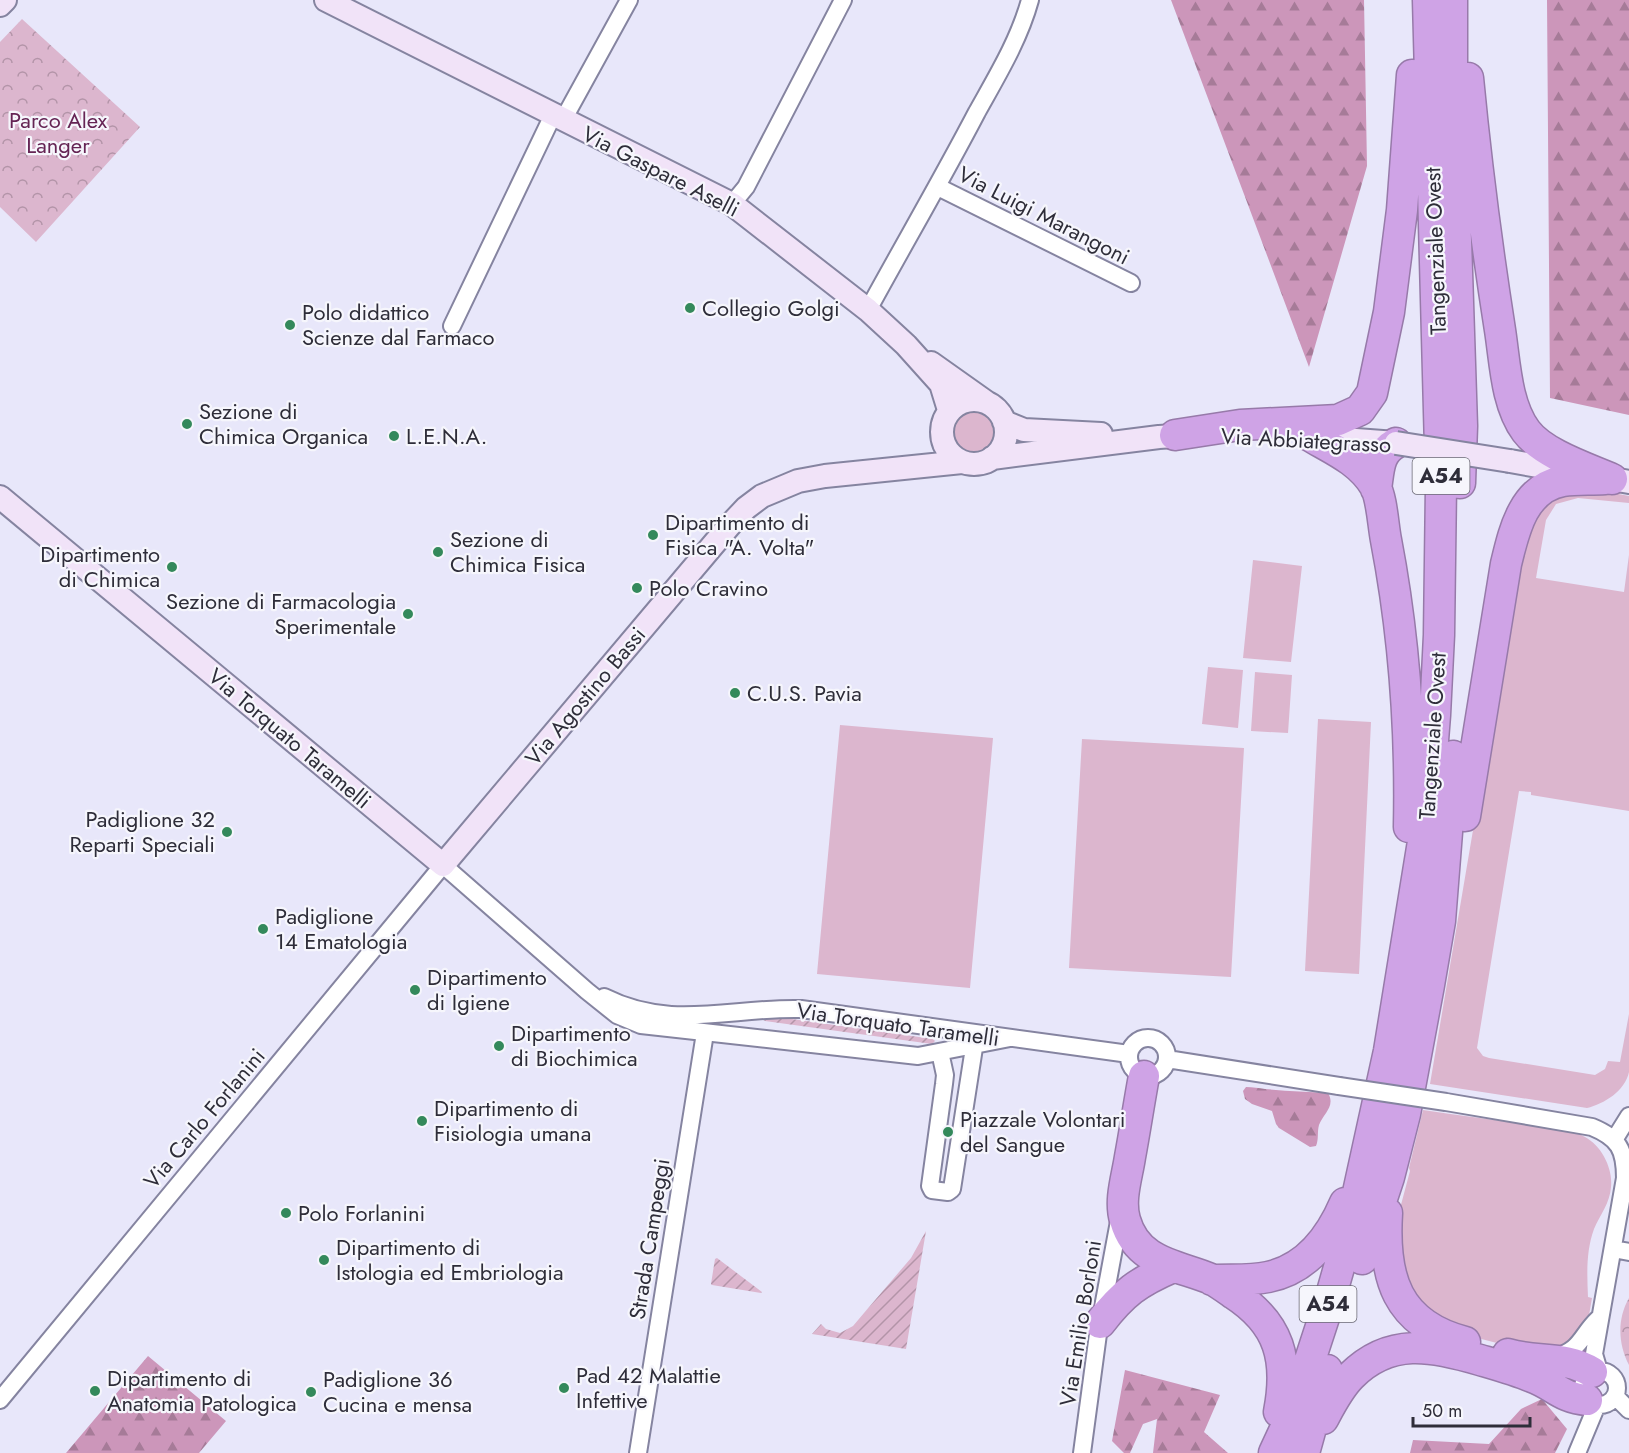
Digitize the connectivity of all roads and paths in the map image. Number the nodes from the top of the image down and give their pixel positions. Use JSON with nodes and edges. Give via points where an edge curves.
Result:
{"nodes":[{"id":1,"x":5,"y":0,"type":"edge"},
{"id":2,"x":326,"y":0,"type":"edge"},
{"id":3,"x":629,"y":0,"type":"edge"},
{"id":4,"x":843,"y":0,"type":"edge"},
{"id":5,"x":1030,"y":0,"type":"edge"},
{"id":6,"x":1415,"y":0,"type":"edge"},
{"id":7,"x":1428,"y":0,"type":"edge"},
{"id":8,"x":1452,"y":0,"type":"edge"},
{"id":9,"x":1461,"y":0,"type":"edge"},
{"id":10,"x":0,"y":5,"type":"edge"},
{"id":11,"x":558,"y":118,"type":"junction"},
{"id":12,"x":938,"y":187,"type":"junction"},
{"id":13,"x":732,"y":204,"type":"junction"},
{"id":14,"x":1131,"y":283,"type":"dead end"},
{"id":15,"x":868,"y":310,"type":"junction"},
{"id":16,"x":452,"y":326,"type":"dead end"},
{"id":17,"x":906,"y":345,"type":"junction"},
{"id":18,"x":986,"y":402,"type":"junction"},
{"id":19,"x":949,"y":410,"type":"junction"},
{"id":20,"x":1005,"y":422,"type":"junction"},
{"id":21,"x":1167,"y":436,"type":"junction"},
{"id":22,"x":1310,"y":436,"type":"junction"},
{"id":23,"x":943,"y":443,"type":"junction"},
{"id":24,"x":1396,"y":443,"type":"junction"},
{"id":25,"x":992,"y":459,"type":"junction"},
{"id":26,"x":962,"y":462,"type":"junction"},
{"id":27,"x":911,"y":469,"type":"junction"},
{"id":28,"x":1621,"y":481,"type":"edge"},
{"id":29,"x":1376,"y":489,"type":"junction"},
{"id":30,"x":0,"y":497,"type":"edge"},
{"id":31,"x":444,"y":865,"type":"junction"},
{"id":32,"x":1440,"y":921,"type":"junction"},
{"id":33,"x":1406,"y":950,"type":"junction"},
{"id":34,"x":576,"y":982,"type":"junction"},
{"id":35,"x":742,"y":1011,"type":"junction"},
{"id":36,"x":705,"y":1033,"type":"junction"},
{"id":37,"x":745,"y":1037,"type":"junction"},
{"id":38,"x":975,"y":1039,"type":"junction"},
{"id":39,"x":940,"y":1052,"type":"junction"},
{"id":40,"x":1147,"y":1063,"type":"junction"},
{"id":41,"x":1629,"y":1116,"type":"edge"},
{"id":42,"x":1614,"y":1140,"type":"junction"},
{"id":43,"x":1367,"y":1150,"type":"junction"},
{"id":44,"x":1389,"y":1177,"type":"junction"},
{"id":45,"x":1123,"y":1200,"type":"junction"},
{"id":46,"x":1621,"y":1250,"type":"edge"},
{"id":47,"x":1173,"y":1267,"type":"junction"},
{"id":48,"x":1212,"y":1280,"type":"junction"},
{"id":49,"x":1601,"y":1317,"type":"junction"},
{"id":50,"x":1100,"y":1323,"type":"junction"},
{"id":51,"x":1545,"y":1360,"type":"junction"},
{"id":52,"x":1598,"y":1389,"type":"junction"},
{"id":53,"x":0,"y":1400,"type":"edge"},
{"id":54,"x":1629,"y":1410,"type":"edge"},
{"id":55,"x":1305,"y":1450,"type":"edge"},
{"id":56,"x":638,"y":1453,"type":"edge"},
{"id":57,"x":1082,"y":1453,"type":"edge"},
{"id":58,"x":1272,"y":1453,"type":"edge"},
{"id":59,"x":1577,"y":1453,"type":"edge"}],
"edges":[{"from":1,"to":10,"type":"main road"},
{"from":2,"to":11,"type":"main road","name":"Via Gaspare Aselli"},
{"from":3,"to":11,"type":"street"},
{"from":4,"to":13,"type":"street","via":[[746,188]]},
{"from":5,"to":12,"type":"street","name":"Via Luigi Marangoni","via":[[1008,55]]},
{"from":6,"to":21,"type":"highway","via":[[1402,210],[1389,312],[1372,393],[1360,410],[1338,420],[1240,425]]},
{"from":7,"to":33,"type":"highway","name":"Tangenziale Ovest","number":"A54","via":[[1441,486],[1439,635],[1427,817]]},
{"from":8,"to":32,"type":"highway","name":"Tangenziale Ovest","number":"A54","via":[[1462,426],[1459,637]]},
{"from":9,"to":28,"type":"highway","via":[[1495,294],[1516,413],[1527,432],[1544,447]]},
{"from":11,"to":13,"type":"main road","name":"Via Gaspare Aselli"},
{"from":11,"to":16,"type":"street"},
{"from":12,"to":14,"type":"street","name":"Via Luigi Marangoni"},
{"from":12,"to":15,"type":"street","name":"Via Luigi Marangoni"},
{"from":13,"to":15,"type":"main road","name":"Via Gaspare Aselli"},
{"from":15,"to":17,"type":"main road","name":"Via Gaspare Aselli"},
{"from":17,"to":18,"type":"main road","name":"Via Gaspare Aselli"},
{"from":17,"to":19,"type":"main road","name":"Via Gaspare Aselli","via":[[941,384]]},
{"from":18,"to":19,"type":"main road","via":[[973,399]]},
{"from":18,"to":20,"type":"main road","via":[[994,406]]},
{"from":19,"to":23,"type":"main road","via":[[943,420]]},
{"from":20,"to":21,"type":"main road","name":"Via Abbiategrasso","via":[[1024,430]]},
{"from":20,"to":25,"type":"main road","via":[[1004,442]]},
{"from":21,"to":22,"type":"main road","name":"Via Abbiategrasso"},
{"from":21,"to":25,"type":"main road","name":"Via Abbiategrasso"},
{"from":22,"to":24,"type":"main road","name":"Via Abbiategrasso"},
{"from":22,"to":29,"type":"highway","via":[[1354,462]]},
{"from":23,"to":26,"type":"main road"},
{"from":23,"to":27,"type":"main road","via":[[932,458]]},
{"from":24,"to":28,"type":"main road","name":"Via Abbiategrasso","bridge":true},
{"from":24,"to":29,"type":"highway","via":[[1381,458]]},
{"from":25,"to":26,"type":"main road"},
{"from":26,"to":27,"type":"main road","name":"Via Agostino Bassi"},
{"from":27,"to":31,"type":"main road","name":"Via Agostino Bassi","via":[[798,481],[762,496],[746,508]]},
{"from":28,"to":32,"type":"highway","via":[[1564,481],[1544,489],[1527,505],[1513,535],[1468,805]]},
{"from":29,"to":33,"type":"highway","via":[[1403,655],[1409,815]]},
{"from":30,"to":31,"type":"main road","name":"Via Torquato Taramelli"},
{"from":31,"to":34,"type":"street","name":"Via Torquato Taramelli"},
{"from":31,"to":53,"type":"street","name":"Via Carlo Forlanini"},
{"from":32,"to":44,"type":"highway","name":"Tangenziale Ovest","number":"A54","via":[[1405,1114]]},
{"from":33,"to":43,"type":"highway","name":"Tangenziale Ovest","number":"A54"},
{"from":34,"to":35,"type":"street","name":"Via Torquato Taramelli","via":[[648,1014],[692,1016]]},
{"from":34,"to":36,"type":"street","name":"Via Torquato Taramelli","via":[[626,1020]]},
{"from":35,"to":37,"type":"street","via":[[738,1025]]},
{"from":35,"to":38,"type":"street","name":"Via Torquato Taramelli","via":[[801,1009]]},
{"from":36,"to":37,"type":"street","name":"Via Torquato Taramelli"},
{"from":36,"to":56,"type":"street","name":"Strada Campeggi"},
{"from":37,"to":39,"type":"street","name":"Via Torquato Taramelli","via":[[918,1056]]},
{"from":38,"to":39,"type":"street","name":"Via Torquato Taramelli"},
{"from":38,"to":39,"type":"street","via":[[952,1189],[948,1192],[932,1190],[930,1186],[945,1074]]},
{"from":38,"to":40,"type":"street","name":"Via Torquato Taramelli","via":[[1010,1038]]},
{"from":40,"to":42,"type":"street","bridge":true,"via":[[1446,1102],[1592,1127]]},
{"from":40,"to":45,"type":"highway"},
{"from":41,"to":42,"type":"street"},
{"from":42,"to":46,"type":"street","via":[[1625,1160]]},
{"from":43,"to":48,"type":"highway","via":[[1336,1224],[1309,1257],[1269,1277]]},
{"from":43,"to":58,"type":"highway","name":"Tangenziale Ovest","number":"A54","via":[[1330,1299],[1293,1412]]},
{"from":44,"to":51,"type":"highway","via":[[1387,1261],[1397,1292],[1407,1307],[1428,1326],[1457,1340],[1522,1358]]},
{"from":44,"to":55,"type":"highway","name":"Tangenziale Ovest","number":"A54","via":[[1320,1390]]},
{"from":45,"to":47,"type":"highway","via":[[1125,1222],[1134,1239],[1149,1255]]},
{"from":45,"to":50,"type":"street","name":"Via Emilio Borloni"},
{"from":46,"to":49,"type":"street"},
{"from":47,"to":48,"type":"highway"},
{"from":47,"to":50,"type":"highway","via":[[1143,1280],[1116,1302]]},
{"from":48,"to":58,"type":"highway","via":[[1261,1315],[1283,1358]]},
{"from":49,"to":51,"type":"street","via":[[1576,1347]]},
{"from":49,"to":52,"type":"street","via":[[1594,1354]]},
{"from":50,"to":57,"type":"street","name":"Via Emilio Borloni"},
{"from":51,"to":52,"type":"highway","via":[[1578,1364]]},
{"from":52,"to":54,"type":"street"},
{"from":52,"to":55,"type":"highway","via":[[1573,1399],[1536,1378],[1497,1365],[1432,1348],[1408,1347],[1377,1357],[1349,1378]]},
{"from":52,"to":59,"type":"street"}]}
